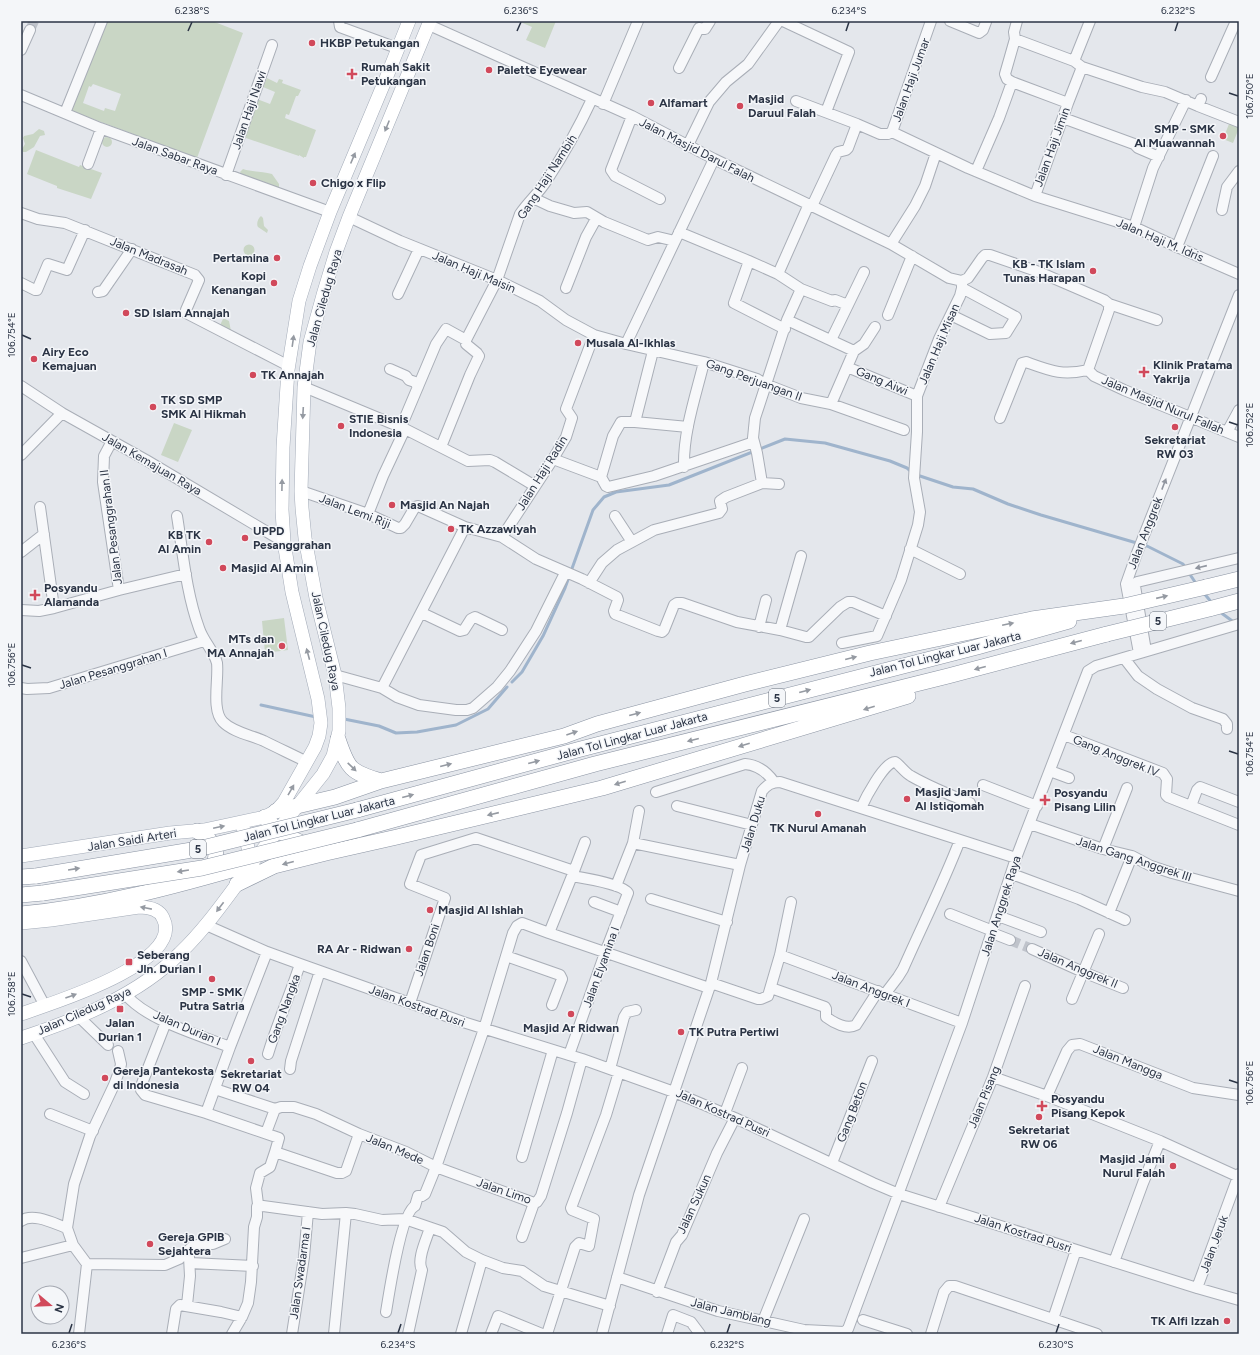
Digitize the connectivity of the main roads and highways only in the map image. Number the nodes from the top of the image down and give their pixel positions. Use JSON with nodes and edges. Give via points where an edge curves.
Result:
{"nodes":[{"id":1,"x":409,"y":21,"type":"edge"},
{"id":2,"x":429,"y":23,"type":"edge"},
{"id":3,"x":388,"y":76,"type":"junction"},
{"id":4,"x":404,"y":85,"type":"junction"},
{"id":5,"x":381,"y":92,"type":"junction"},
{"id":6,"x":398,"y":99,"type":"junction"},
{"id":7,"x":317,"y":246,"type":"junction"},
{"id":8,"x":336,"y":252,"type":"junction"},
{"id":9,"x":302,"y":508,"type":"junction"},
{"id":10,"x":282,"y":510,"type":"junction"},
{"id":11,"x":1239,"y":579,"type":"edge"},
{"id":12,"x":1239,"y":601,"type":"edge"},
{"id":13,"x":1124,"y":606,"type":"junction"},
{"id":14,"x":333,"y":669,"type":"junction"},
{"id":15,"x":312,"y":670,"type":"junction"},
{"id":16,"x":948,"y":676,"type":"junction"},
{"id":17,"x":338,"y":739,"type":"junction"},
{"id":18,"x":381,"y":782,"type":"junction"},
{"id":19,"x":335,"y":797,"type":"junction"},
{"id":20,"x":296,"y":806,"type":"junction"},
{"id":21,"x":271,"y":814,"type":"junction"},
{"id":22,"x":242,"y":822,"type":"junction"},
{"id":23,"x":278,"y":830,"type":"junction"},
{"id":24,"x":197,"y":831,"type":"junction"},
{"id":25,"x":329,"y":852,"type":"junction"},
{"id":26,"x":21,"y":856,"type":"edge"},
{"id":27,"x":252,"y":864,"type":"junction"},
{"id":28,"x":21,"y":877,"type":"edge"},
{"id":29,"x":193,"y":881,"type":"junction"},
{"id":30,"x":237,"y":884,"type":"junction"},
{"id":31,"x":21,"y":895,"type":"edge"},
{"id":32,"x":21,"y":914,"type":"edge"},
{"id":33,"x":21,"y":923,"type":"edge"},
{"id":34,"x":21,"y":1014,"type":"edge"},
{"id":35,"x":21,"y":1038,"type":"edge"}],
"edges":[{"from":1,"to":3,"type":"main road","name":"Jalan Ciledug Raya"},
{"from":2,"to":4,"type":"main road","name":"Jalan Ciledug Raya"},
{"from":3,"to":4,"type":"main road","via":[[395,83]]},
{"from":3,"to":5,"type":"main road","name":"Jalan Ciledug Raya"},
{"from":4,"to":6,"type":"main road","name":"Jalan Ciledug Raya"},
{"from":5,"to":6,"type":"main road","via":[[391,93]]},
{"from":7,"to":5,"type":"main road","name":"Jalan Ciledug Raya","one_way":true},
{"from":6,"to":8,"type":"main road","name":"Jalan Ciledug Raya","one_way":true},
{"from":7,"to":8,"type":"main road"},
{"from":10,"to":7,"type":"main road","name":"Jalan Ciledug Raya","one_way":true,"via":[[283,447],[289,366],[299,301]]},
{"from":8,"to":9,"type":"main road","name":"Jalan Ciledug Raya","one_way":true,"via":[[310,342],[304,387]]},
{"from":9,"to":10,"type":"main road"},
{"from":9,"to":14,"type":"main road","name":"Jalan Ciledug Raya","via":[[309,561]]},
{"from":15,"to":10,"type":"main road","name":"Jalan Ciledug Raya","one_way":true,"via":[[292,592]]},
{"from":13,"to":11,"type":"highway","name":"Jalan Tol Lingkar Luar Jakarta","number":"5","one_way":true,"bridge":true},
{"from":12,"to":16,"type":"highway","name":"Jalan Tol Lingkar Luar Jakarta","number":"5","one_way":true,"bridge":true},
{"from":18,"to":13,"type":"highway","one_way":true,"via":[[564,736],[597,724],[870,653],[1032,619]]},
{"from":28,"to":13,"type":"highway","name":"Jalan Tol Lingkar Luar Jakarta","number":"5","one_way":true,"bridge":true,"via":[[198,849],[357,810]]},
{"from":14,"to":15,"type":"main road"},
{"from":14,"to":17,"type":"main road","name":"Jalan Ciledug Raya","via":[[340,708]]},
{"from":21,"to":15,"type":"main road","name":"Jalan Ciledug Raya","one_way":true,"via":[[284,802],[319,736],[321,723]]},
{"from":16,"to":25,"type":"highway","one_way":true,"via":[[931,689],[602,788]]},
{"from":16,"to":31,"type":"highway","name":"Jalan Tol Lingkar Luar Jakarta","number":"5","one_way":true,"bridge":true,"via":[[576,769],[357,830],[202,868]]},
{"from":17,"to":18,"type":"highway","one_way":true,"via":[[350,768],[362,776]]},
{"from":17,"to":20,"type":"main road","name":"Jalan Ciledug Raya","via":[[323,774]]},
{"from":18,"to":19,"type":"highway"},
{"from":19,"to":20,"type":"highway"},
{"from":19,"to":25,"type":"highway","via":[[313,813],[309,827],[314,841]]},
{"from":20,"to":21,"type":"highway"},
{"from":20,"to":23,"type":"main road","name":"Jalan Ciledug Raya"},
{"from":21,"to":22,"type":"main road","name":"Jalan Saidi Arteri"},
{"from":21,"to":23,"type":"highway","via":[[270,824]]},
{"from":24,"to":22,"type":"main road","name":"Jalan Saidi Arteri","one_way":true},
{"from":22,"to":27,"type":"main road"},
{"from":23,"to":25,"type":"highway","via":[[298,842]]},
{"from":23,"to":27,"type":"main road","name":"Jalan Ciledug Raya"},
{"from":24,"to":26,"type":"main road","name":"Jalan Saidi Arteri"},
{"from":24,"to":29,"type":"highway","via":[[211,841],[216,858],[210,871]]},
{"from":25,"to":30,"type":"highway","one_way":true,"via":[[274,866]]},
{"from":27,"to":29,"type":"highway"},
{"from":27,"to":30,"type":"main road","name":"Jalan Ciledug Raya"},
{"from":29,"to":32,"type":"highway","via":[[78,906]]},
{"from":30,"to":35,"type":"main road","name":"Jalan Ciledug Raya","one_way":true,"via":[[179,955],[150,979],[126,995]]},
{"from":34,"to":33,"type":"main road","name":"Jalan Ciledug Raya","one_way":true,"via":[[95,987],[130,970],[161,942],[165,924],[161,915],[153,909],[142,907]]}]}
